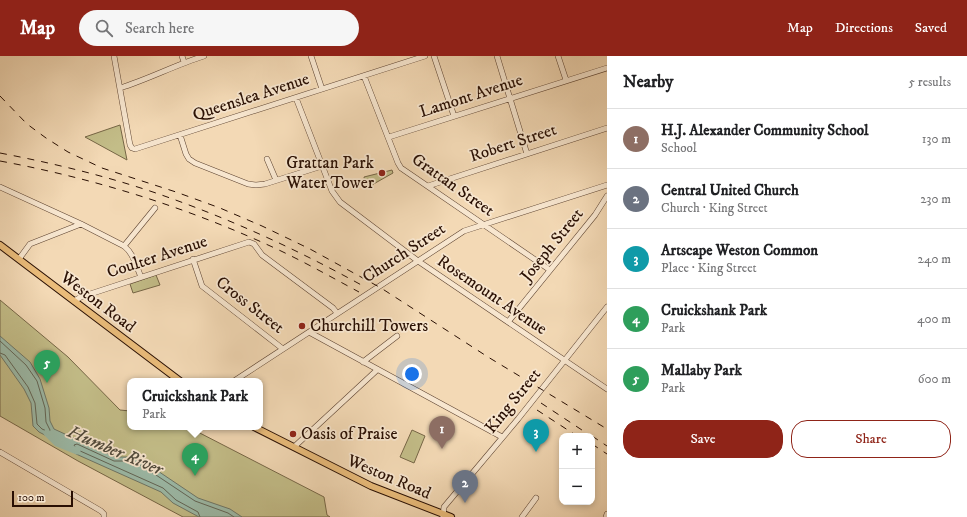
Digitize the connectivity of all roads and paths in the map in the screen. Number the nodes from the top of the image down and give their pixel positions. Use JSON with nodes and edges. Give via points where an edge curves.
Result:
{"nodes":[{"id":1,"x":114,"y":56,"type":"edge"},
{"id":2,"x":182,"y":56,"type":"edge"},
{"id":3,"x":204,"y":56,"type":"edge"},
{"id":4,"x":311,"y":56,"type":"edge"},
{"id":5,"x":425,"y":56,"type":"edge"},
{"id":6,"x":434,"y":56,"type":"edge"},
{"id":7,"x":497,"y":56,"type":"edge"},
{"id":8,"x":558,"y":56,"type":"edge"},
{"id":9,"x":184,"y":62,"type":"junction"},
{"id":10,"x":607,"y":68,"type":"edge"},
{"id":11,"x":364,"y":76,"type":"junction"},
{"id":12,"x":566,"y":80,"type":"junction"},
{"id":13,"x":120,"y":88,"type":"junction"},
{"id":14,"x":322,"y":90,"type":"junction"},
{"id":15,"x":296,"y":98,"type":"junction"},
{"id":16,"x":511,"y":98,"type":"junction"},
{"id":17,"x":454,"y":116,"type":"junction"},
{"id":18,"x":607,"y":128,"type":"edge"},
{"id":19,"x":180,"y":135,"type":"junction"},
{"id":20,"x":389,"y":137,"type":"junction"},
{"id":21,"x":527,"y":154,"type":"junction"},
{"id":22,"x":267,"y":159,"type":"dead end"},
{"id":23,"x":322,"y":166,"type":"junction"},
{"id":24,"x":276,"y":180,"type":"junction"},
{"id":25,"x":428,"y":186,"type":"junction"},
{"id":26,"x":607,"y":186,"type":"edge"},
{"id":27,"x":0,"y":187,"type":"edge"},
{"id":28,"x":607,"y":196,"type":"edge"},
{"id":29,"x":605,"y":203,"type":"edge"},
{"id":30,"x":155,"y":208,"type":"dead end"},
{"id":31,"x":81,"y":224,"type":"junction"},
{"id":32,"x":484,"y":225,"type":"junction"},
{"id":33,"x":0,"y":244,"type":"edge"},
{"id":34,"x":124,"y":246,"type":"junction"},
{"id":35,"x":19,"y":259,"type":"junction"},
{"id":36,"x":193,"y":259,"type":"junction"},
{"id":37,"x":418,"y":261,"type":"junction"},
{"id":38,"x":550,"y":270,"type":"junction"},
{"id":39,"x":140,"y":277,"type":"junction"},
{"id":40,"x":74,"y":301,"type":"junction"},
{"id":41,"x":607,"y":307,"type":"edge"},
{"id":42,"x":337,"y":313,"type":"junction"},
{"id":43,"x":508,"y":322,"type":"junction"},
{"id":44,"x":309,"y":332,"type":"junction"},
{"id":45,"x":397,"y":336,"type":"dead end"},
{"id":46,"x":283,"y":349,"type":"junction"},
{"id":47,"x":564,"y":360,"type":"junction"},
{"id":48,"x":363,"y":362,"type":"junction"},
{"id":49,"x":377,"y":370,"type":"junction"},
{"id":50,"x":176,"y":378,"type":"edge"},
{"id":51,"x":239,"y":378,"type":"edge"},
{"id":52,"x":607,"y":389,"type":"edge"},
{"id":53,"x":260,"y":430,"type":"edge"},
{"id":54,"x":502,"y":437,"type":"junction"},
{"id":55,"x":294,"y":447,"type":"junction"},
{"id":56,"x":0,"y":452,"type":"edge"},
{"id":57,"x":536,"y":498,"type":"dead end"},
{"id":58,"x":607,"y":514,"type":"edge"},
{"id":59,"x":443,"y":516,"type":"edge"},
{"id":60,"x":104,"y":517,"type":"edge"},
{"id":61,"x":451,"y":517,"type":"edge"},
{"id":62,"x":522,"y":517,"type":"edge"},
{"id":63,"x":606,"y":517,"type":"edge"}],
"edges":[{"from":1,"to":13,"type":"street"},
{"from":2,"to":9,"type":"street"},
{"from":3,"to":9,"type":"street"},
{"from":4,"to":14,"type":"street"},
{"from":5,"to":11,"type":"street","name":"Queenslea Avenue"},
{"from":6,"to":17,"type":"street"},
{"from":7,"to":16,"type":"street"},
{"from":8,"to":12,"type":"street"},
{"from":9,"to":13,"type":"street"},
{"from":10,"to":12,"type":"street","name":"Lamont Avenue"},
{"from":11,"to":14,"type":"street","name":"Queenslea Avenue"},
{"from":11,"to":20,"type":"street","name":"Grattan Street"},
{"from":12,"to":16,"type":"street","name":"Lamont Avenue"},
{"from":13,"to":19,"type":"street","name":"Queenslea Avenue","via":[[132,148]]},
{"from":14,"to":15,"type":"street","name":"Queenslea Avenue"},
{"from":15,"to":19,"type":"street","name":"Queenslea Avenue"},
{"from":15,"to":23,"type":"street","name":"Rosemount Avenue"},
{"from":16,"to":17,"type":"street","name":"Lamont Avenue"},
{"from":16,"to":21,"type":"street"},
{"from":17,"to":20,"type":"street","name":"Lamont Avenue"},
{"from":18,"to":21,"type":"street","name":"Robert Street"},
{"from":19,"to":24,"type":"street","via":[[186,154],[195,163],[248,184],[265,184]]},
{"from":20,"to":25,"type":"street","name":"Grattan Street","via":[[401,168]]},
{"from":21,"to":25,"type":"street","name":"Robert Street"},
{"from":22,"to":24,"type":"street"},
{"from":23,"to":24,"type":"street"},
{"from":23,"to":37,"type":"street","name":"Rosemount Avenue","via":[[332,191],[340,202]]},
{"from":25,"to":32,"type":"street","name":"Grattan Street"},
{"from":26,"to":32,"type":"street","name":"Church Street"},
{"from":27,"to":31,"type":"street"},
{"from":28,"to":29,"type":"street","name":"Joseph Street"},
{"from":29,"to":38,"type":"street","name":"Joseph Street"},
{"from":30,"to":34,"type":"street"},
{"from":31,"to":34,"type":"street"},
{"from":31,"to":35,"type":"street","via":[[30,244]]},
{"from":32,"to":37,"type":"street","name":"Church Street","via":[[464,231]]},
{"from":32,"to":38,"type":"street","name":"Grattan Street"},
{"from":33,"to":35,"type":"main road","name":"Weston Road"},
{"from":34,"to":39,"type":"street","via":[[132,255]]},
{"from":35,"to":40,"type":"main road","name":"Weston Road"},
{"from":36,"to":39,"type":"street","name":"Coulter Avenue"},
{"from":36,"to":42,"type":"street","name":"Coulter Avenue","via":[[249,242]]},
{"from":36,"to":46,"type":"street","name":"Cross Street","via":[[202,286]]},
{"from":37,"to":42,"type":"street","name":"Church Street"},
{"from":37,"to":43,"type":"street","name":"Rosemount Avenue"},
{"from":38,"to":43,"type":"street","name":"Joseph Street"},
{"from":39,"to":40,"type":"street","name":"Coulter Avenue"},
{"from":40,"to":50,"type":"main road","name":"Weston Road"},
{"from":41,"to":47,"type":"street","name":"King Street"},
{"from":42,"to":44,"type":"street","name":"Church Street"},
{"from":43,"to":47,"type":"street","name":"Rosemount Avenue"},
{"from":44,"to":46,"type":"street","name":"Church Street"},
{"from":44,"to":48,"type":"street"},
{"from":45,"to":48,"type":"street"},
{"from":46,"to":51,"type":"street","name":"Church Street"},
{"from":47,"to":52,"type":"street","name":"Rosemount Avenue"},
{"from":47,"to":54,"type":"street","name":"King Street"},
{"from":48,"to":49,"type":"street"},
{"from":49,"to":54,"type":"street"},
{"from":49,"to":55,"type":"street"},
{"from":53,"to":55,"type":"main road","name":"Weston Road"},
{"from":54,"to":59,"type":"street","name":"King Street","via":[[444,508]]},
{"from":55,"to":59,"type":"main road","name":"Weston Road","via":[[371,486]]},
{"from":56,"to":60,"type":"street","via":[[101,510]]},
{"from":57,"to":62,"type":"street"},
{"from":58,"to":63,"type":"street"},
{"from":59,"to":61,"type":"main road","name":"Weston Road"}]}
